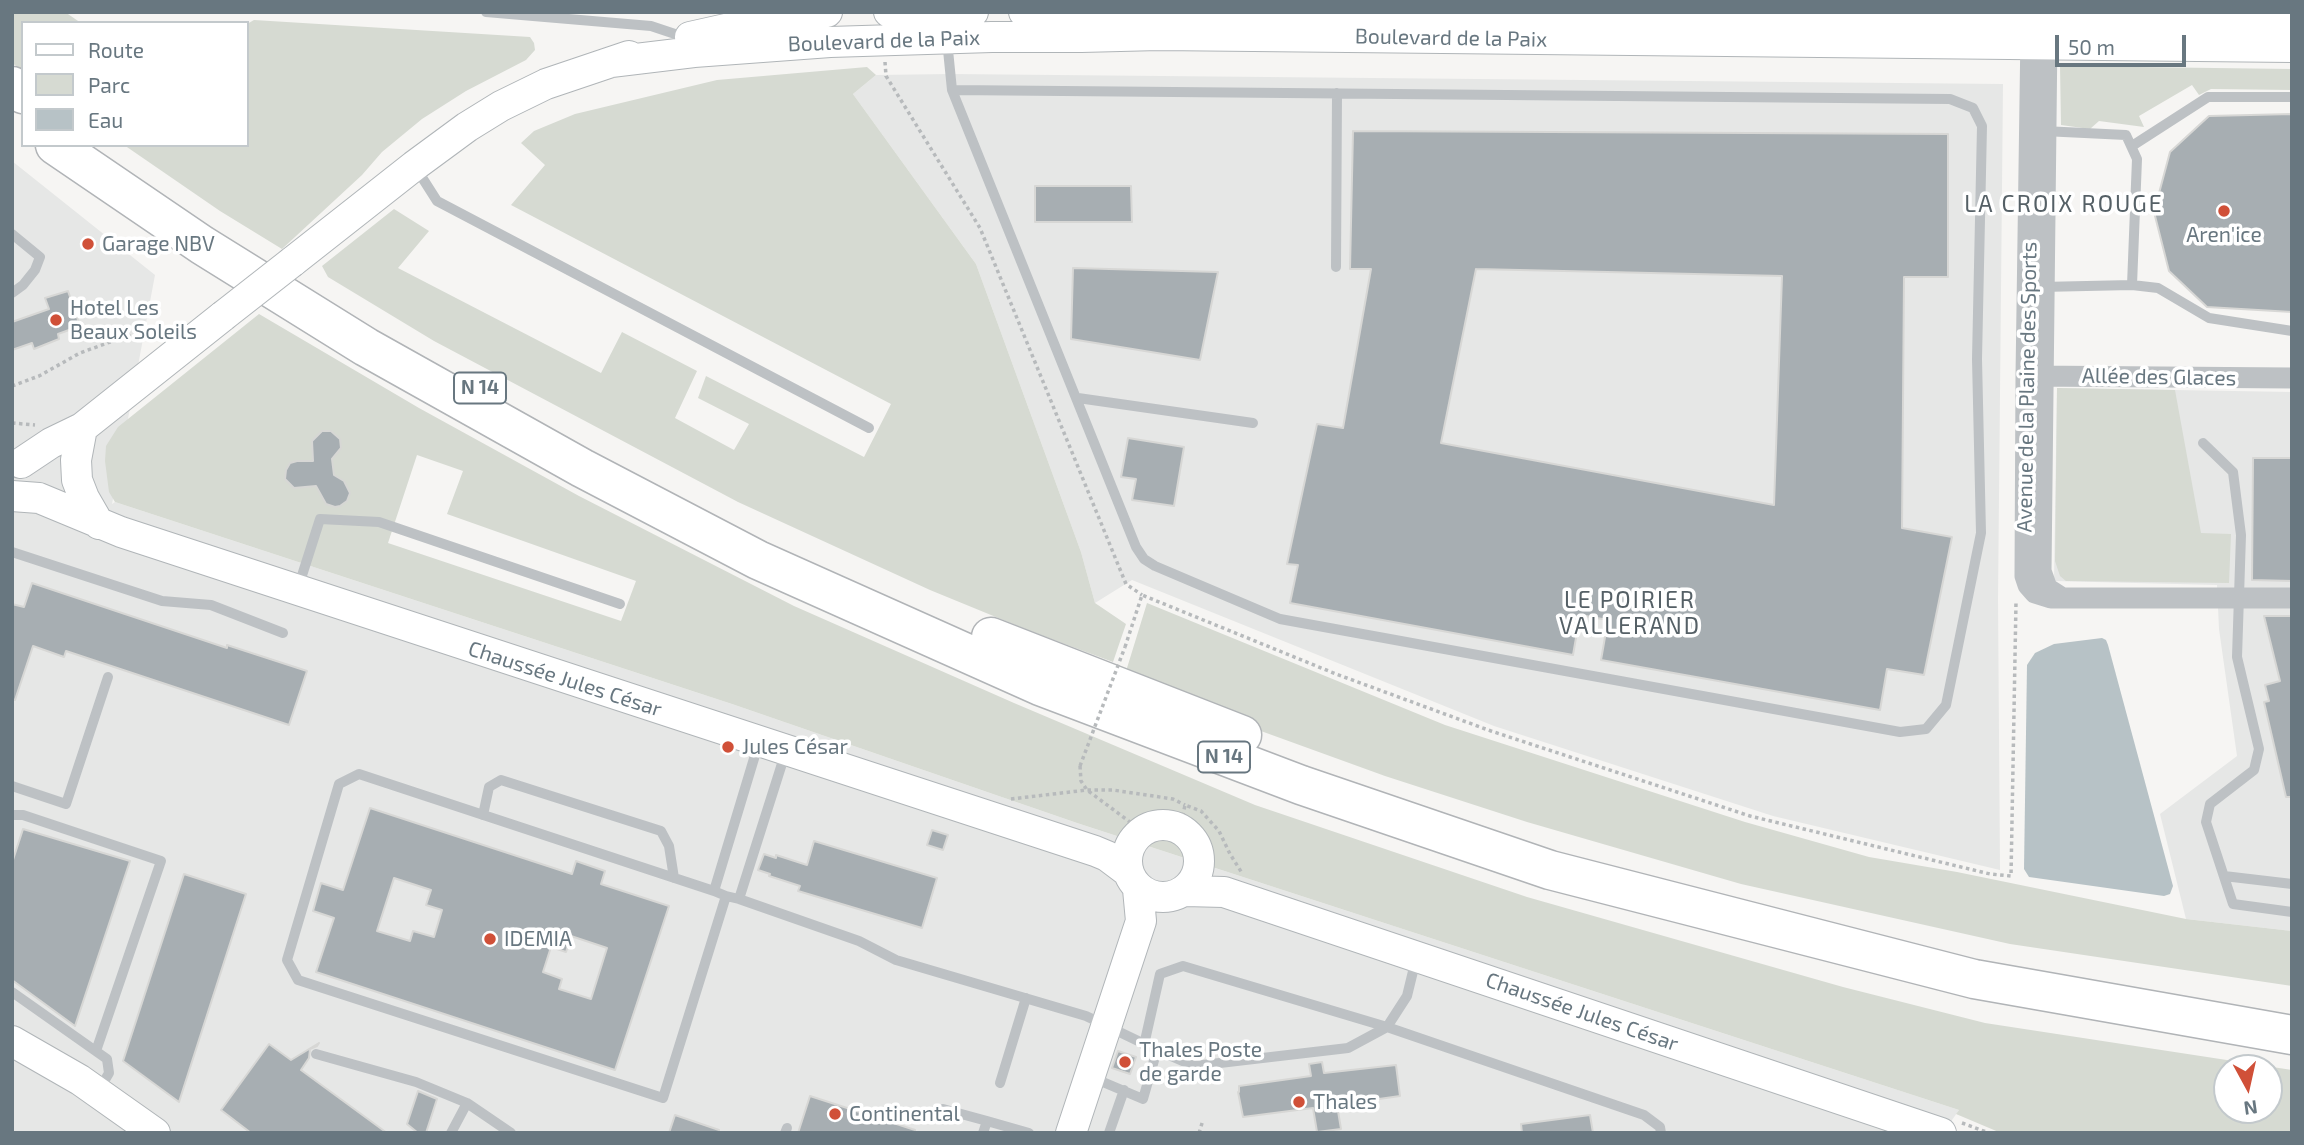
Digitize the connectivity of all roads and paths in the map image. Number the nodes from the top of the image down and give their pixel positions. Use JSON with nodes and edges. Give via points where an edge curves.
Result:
{"nodes":[{"id":1,"x":486,"y":12,"type":"edge"},
{"id":2,"x":889,"y":12,"type":"edge"},
{"id":3,"x":973,"y":12,"type":"edge"},
{"id":4,"x":1024,"y":12,"type":"edge"},
{"id":5,"x":1211,"y":13,"type":"edge"},
{"id":6,"x":1926,"y":16,"type":"edge"},
{"id":7,"x":829,"y":24,"type":"edge"},
{"id":8,"x":946,"y":25,"type":"edge"},
{"id":9,"x":2292,"y":25,"type":"edge"},
{"id":10,"x":2039,"y":33,"type":"junction"},
{"id":11,"x":699,"y":44,"type":"junction"},
{"id":12,"x":2292,"y":47,"type":"edge"},
{"id":13,"x":884,"y":51,"type":"dead end"},
{"id":14,"x":952,"y":90,"type":"junction"},
{"id":15,"x":1337,"y":93,"type":"junction"},
{"id":16,"x":2292,"y":97,"type":"edge"},
{"id":17,"x":2038,"y":131,"type":"junction"},
{"id":18,"x":2132,"y":146,"type":"junction"},
{"id":19,"x":58,"y":147,"type":"edge"},
{"id":20,"x":99,"y":147,"type":"edge"},
{"id":21,"x":414,"y":166,"type":"junction"},
{"id":22,"x":12,"y":234,"type":"edge"},
{"id":23,"x":1336,"y":267,"type":"dead end"},
{"id":24,"x":2132,"y":285,"type":"junction"},
{"id":25,"x":2036,"y":286,"type":"junction"},
{"id":26,"x":12,"y":293,"type":"edge"},
{"id":27,"x":170,"y":329,"type":"dead end"},
{"id":28,"x":2292,"y":331,"type":"edge"},
{"id":29,"x":2035,"y":376,"type":"junction"},
{"id":30,"x":2292,"y":378,"type":"edge"},
{"id":31,"x":12,"y":387,"type":"edge"},
{"id":32,"x":1078,"y":398,"type":"junction"},
{"id":33,"x":1253,"y":423,"type":"dead end"},
{"id":34,"x":82,"y":428,"type":"junction"},
{"id":35,"x":869,"y":428,"type":"dead end"},
{"id":36,"x":2203,"y":443,"type":"dead end"},
{"id":37,"x":18,"y":474,"type":"edge"},
{"id":38,"x":99,"y":524,"type":"junction"},
{"id":39,"x":12,"y":552,"type":"edge"},
{"id":40,"x":297,"y":590,"type":"junction"},
{"id":41,"x":1142,"y":595,"type":"junction"},
{"id":42,"x":2239,"y":598,"type":"junction"},
{"id":43,"x":2292,"y":598,"type":"edge"},
{"id":44,"x":620,"y":604,"type":"dead end"},
{"id":45,"x":2017,"y":604,"type":"dead end"},
{"id":46,"x":283,"y":634,"type":"dead end"},
{"id":47,"x":108,"y":677,"type":"dead end"},
{"id":48,"x":772,"y":747,"type":"junction"},
{"id":49,"x":12,"y":786,"type":"edge"},
{"id":50,"x":12,"y":815,"type":"edge"},
{"id":51,"x":483,"y":815,"type":"junction"},
{"id":52,"x":1212,"y":823,"type":"dead end"},
{"id":53,"x":1180,"y":830,"type":"junction"},
{"id":54,"x":1199,"y":863,"type":"junction"},
{"id":55,"x":1148,"y":870,"type":"junction"},
{"id":56,"x":2224,"y":876,"type":"junction"},
{"id":57,"x":674,"y":878,"type":"junction"},
{"id":58,"x":2292,"y":884,"type":"edge"},
{"id":59,"x":714,"y":891,"type":"junction"},
{"id":60,"x":1224,"y":892,"type":"junction"},
{"id":61,"x":726,"y":896,"type":"junction"},
{"id":62,"x":738,"y":899,"type":"junction"},
{"id":63,"x":2292,"y":912,"type":"edge"},
{"id":64,"x":1416,"y":957,"type":"junction"},
{"id":65,"x":12,"y":992,"type":"edge"},
{"id":66,"x":1026,"y":998,"type":"junction"},
{"id":67,"x":2292,"y":1009,"type":"edge"},
{"id":68,"x":1105,"y":1027,"type":"junction"},
{"id":69,"x":1387,"y":1027,"type":"junction"},
{"id":70,"x":2292,"y":1035,"type":"edge"},
{"id":71,"x":12,"y":1041,"type":"edge"},
{"id":72,"x":1144,"y":1045,"type":"junction"},
{"id":73,"x":1157,"y":1050,"type":"junction"},
{"id":74,"x":96,"y":1051,"type":"junction"},
{"id":75,"x":316,"y":1054,"type":"dead end"},
{"id":76,"x":1089,"y":1076,"type":"junction"},
{"id":77,"x":1000,"y":1083,"type":"dead end"},
{"id":78,"x":1124,"y":1090,"type":"junction"},
{"id":79,"x":98,"y":1092,"type":"junction"},
{"id":80,"x":467,"y":1102,"type":"junction"},
{"id":81,"x":943,"y":1109,"type":"dead end"},
{"id":82,"x":1203,"y":1120,"type":"dead end"},
{"id":83,"x":986,"y":1121,"type":"junction"},
{"id":84,"x":1949,"y":1127,"type":"edge"},
{"id":85,"x":155,"y":1133,"type":"edge"},
{"id":86,"x":451,"y":1133,"type":"edge"},
{"id":87,"x":511,"y":1133,"type":"edge"},
{"id":88,"x":983,"y":1133,"type":"edge"},
{"id":89,"x":1029,"y":1133,"type":"edge"},
{"id":90,"x":1071,"y":1133,"type":"edge"},
{"id":91,"x":1109,"y":1133,"type":"edge"},
{"id":92,"x":1199,"y":1133,"type":"edge"},
{"id":93,"x":1661,"y":1133,"type":"edge"},
{"id":94,"x":1989,"y":1133,"type":"edge"}],
"edges":[{"from":1,"to":11,"type":"lane","via":[[651,26]]},
{"from":2,"to":8,"type":"main road","name":"Boulevard de la Paix"},
{"from":3,"to":8,"type":"main road","name":"Boulevard de la Paix"},
{"from":4,"to":5,"type":"main road","name":"Boulevard de la Paix"},
{"from":5,"to":6,"type":"main road","name":"Boulevard de la Paix"},
{"from":6,"to":10,"type":"main road","name":"Boulevard de la Paix"},
{"from":7,"to":8,"type":"main road","name":"Boulevard de la Paix"},
{"from":7,"to":11,"type":"main road","name":"Boulevard de la Paix","via":[[784,16]]},
{"from":8,"to":10,"type":"main road","name":"Boulevard de la Paix","via":[[1159,35]]},
{"from":8,"to":14,"type":"lane"},
{"from":9,"to":10,"type":"main road","name":"Boulevard de la Paix"},
{"from":10,"to":12,"type":"main road","name":"Boulevard de la Paix"},
{"from":10,"to":17,"type":"street","name":"Avenue de la Plaine des Sports"},
{"from":11,"to":21,"type":"main road","name":"Boulevard de la Paix","via":[[611,62],[528,92],[467,127]]},
{"from":13,"to":41,"type":"path","via":[[886,76],[979,228],[1126,584]]},
{"from":14,"to":15,"type":"lane"},
{"from":14,"to":32,"type":"lane"},
{"from":15,"to":23,"type":"lane"},
{"from":15,"to":32,"type":"lane","via":[[1950,99],[1973,107],[1982,126],[1977,359],[1980,533],[1946,705],[1926,729],[1900,732],[1280,619],[1144,559]]},
{"from":16,"to":18,"type":"lane","via":[[2208,97]]},
{"from":17,"to":18,"type":"lane","via":[[2126,135]]},
{"from":17,"to":25,"type":"street","name":"Avenue de la Plaine des Sports"},
{"from":18,"to":24,"type":"lane","via":[[2137,159]]},
{"from":19,"to":70,"type":"highway","number":"N 14","via":[[366,348],[582,468],[758,560],[1040,686],[1301,785],[1550,870],[1974,979]]},
{"from":20,"to":67,"type":"highway","number":"N 14","via":[[434,363],[661,486],[885,595],[1147,699],[1558,848],[1966,951]]},
{"from":21,"to":34,"type":"main road","name":"Boulevard de la Paix","bridge":true},
{"from":21,"to":35,"type":"lane","via":[[437,201]]},
{"from":22,"to":26,"type":"lane","via":[[40,257],[35,271]]},
{"from":24,"to":25,"type":"lane"},
{"from":24,"to":28,"type":"lane","via":[[2158,288],[2209,318]]},
{"from":25,"to":29,"type":"street","name":"Avenue de la Plaine des Sports"},
{"from":27,"to":31,"type":"path","via":[[80,353]]},
{"from":29,"to":30,"type":"street","name":"Allée des Glaces"},
{"from":29,"to":42,"type":"street","name":"Avenue de la Plaine des Sports","via":[[2042,577],[2047,588],[2063,598]]},
{"from":32,"to":33,"type":"lane"},
{"from":34,"to":37,"type":"main road","name":"Boulevard de la Paix","via":[[51,443]]},
{"from":34,"to":38,"type":"main road","via":[[77,480]]},
{"from":36,"to":42,"type":"lane","via":[[2233,472],[2241,535]]},
{"from":37,"to":38,"type":"main road","name":"Chaussée Jules César"},
{"from":38,"to":40,"type":"main road","name":"Chaussée Jules César"},
{"from":39,"to":46,"type":"lane","via":[[162,601],[211,605]]},
{"from":40,"to":44,"type":"lane","via":[[320,519],[379,522]]},
{"from":40,"to":48,"type":"main road","name":"Chaussée Jules César"},
{"from":41,"to":45,"type":"path","via":[[1491,731],[1750,816],[2011,876]]},
{"from":41,"to":55,"type":"path","bridge":true,"via":[[1080,766],[1081,781]]},
{"from":42,"to":43,"type":"street","name":"Avenue de la Plaine des Sports"},
{"from":42,"to":56,"type":"lane","via":[[2237,657],[2259,749],[2254,770],[2210,804],[2206,822]]},
{"from":47,"to":49,"type":"lane","via":[[66,804]]},
{"from":48,"to":55,"type":"main road","name":"Chaussée Jules César"},
{"from":48,"to":59,"type":"lane"},
{"from":48,"to":62,"type":"lane"},
{"from":50,"to":74,"type":"lane","via":[[161,861]]},
{"from":51,"to":57,"type":"lane"},
{"from":51,"to":57,"type":"lane","via":[[489,787],[501,780],[661,831],[669,846]]},
{"from":51,"to":61,"type":"lane","via":[[359,774],[339,784],[287,960],[298,980],[663,1098]]},
{"from":52,"to":53,"type":"path","via":[[1201,811],[1185,805]]},
{"from":53,"to":54,"type":"main road","via":[[1194,844]]},
{"from":53,"to":55,"type":"main road","via":[[1152,827]]},
{"from":54,"to":55,"type":"main road","via":[[1195,878]]},
{"from":54,"to":60,"type":"main road"},
{"from":55,"to":60,"type":"main road","name":"Chaussée Jules César"},
{"from":55,"to":68,"type":"main road","via":[[1141,921]]},
{"from":56,"to":58,"type":"lane"},
{"from":56,"to":63,"type":"lane","via":[[2233,904]]},
{"from":57,"to":59,"type":"lane"},
{"from":59,"to":61,"type":"lane"},
{"from":60,"to":64,"type":"main road","name":"Chaussée Jules César"},
{"from":61,"to":62,"type":"lane"},
{"from":62,"to":66,"type":"lane","via":[[859,940],[895,960]]},
{"from":64,"to":69,"type":"lane","via":[[1407,996]]},
{"from":64,"to":84,"type":"main road","name":"Chaussée Jules César"},
{"from":65,"to":74,"type":"lane"},
{"from":66,"to":68,"type":"lane","via":[[1086,1016]]},
{"from":66,"to":77,"type":"lane"},
{"from":68,"to":72,"type":"lane"},
{"from":68,"to":76,"type":"main road"},
{"from":69,"to":72,"type":"lane","via":[[1183,966],[1160,974]]},
{"from":69,"to":73,"type":"lane","via":[[1348,1048],[1194,1066]]},
{"from":69,"to":93,"type":"lane","via":[[1644,1115]]},
{"from":71,"to":79,"type":"main road"},
{"from":72,"to":73,"type":"lane"},
{"from":73,"to":78,"type":"lane","via":[[1143,1099]]},
{"from":74,"to":79,"type":"lane","via":[[107,1059],[109,1073]]},
{"from":75,"to":80,"type":"lane","via":[[416,1082]]},
{"from":76,"to":78,"type":"lane"},
{"from":76,"to":90,"type":"main road"},
{"from":78,"to":91,"type":"lane"},
{"from":79,"to":85,"type":"main road"},
{"from":80,"to":86,"type":"lane"},
{"from":80,"to":87,"type":"lane"},
{"from":81,"to":83,"type":"lane"},
{"from":82,"to":92,"type":"path"},
{"from":83,"to":88,"type":"lane"},
{"from":83,"to":89,"type":"lane"},
{"from":84,"to":94,"type":"path"}]}
